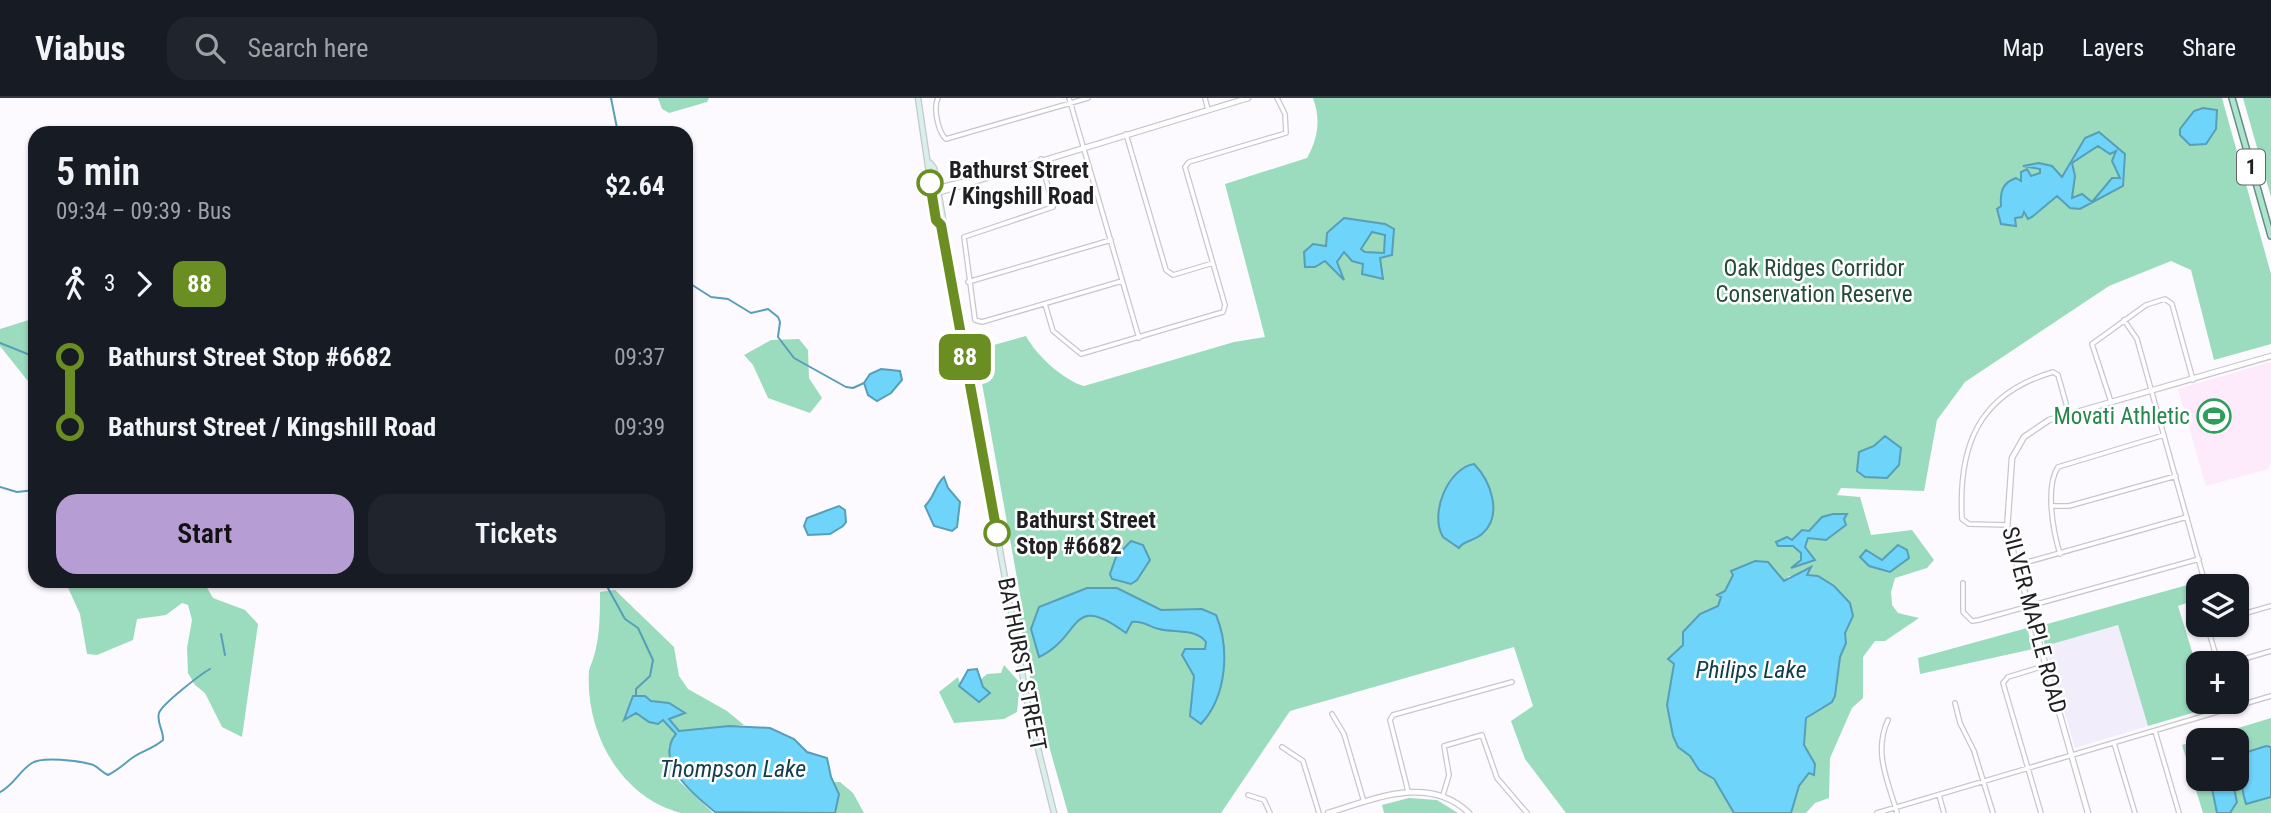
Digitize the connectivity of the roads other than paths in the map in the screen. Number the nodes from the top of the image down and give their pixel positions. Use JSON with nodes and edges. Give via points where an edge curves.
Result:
{"nodes":[{"id":1,"x":918,"y":98,"type":"edge"},
{"id":2,"x":938,"y":98,"type":"edge"},
{"id":3,"x":1087,"y":98,"type":"edge"},
{"id":4,"x":1205,"y":98,"type":"edge"},
{"id":5,"x":1248,"y":98,"type":"edge"},
{"id":6,"x":1277,"y":98,"type":"edge"},
{"id":7,"x":2232,"y":98,"type":"edge"},
{"id":8,"x":1070,"y":101,"type":"edge"},
{"id":9,"x":1208,"y":110,"type":"junction"},
{"id":10,"x":1126,"y":134,"type":"junction"},
{"id":11,"x":1083,"y":146,"type":"junction"},
{"id":12,"x":1041,"y":159,"type":"junction"},
{"id":13,"x":934,"y":191,"type":"junction"},
{"id":14,"x":2271,"y":236,"type":"edge"},
{"id":15,"x":1111,"y":240,"type":"junction"},
{"id":16,"x":1213,"y":264,"type":"junction"},
{"id":17,"x":1122,"y":281,"type":"junction"},
{"id":18,"x":968,"y":282,"type":"junction"},
{"id":19,"x":1045,"y":304,"type":"junction"},
{"id":20,"x":2124,"y":320,"type":"junction"},
{"id":21,"x":1139,"y":338,"type":"junction"},
{"id":22,"x":2271,"y":354,"type":"edge"},
{"id":23,"x":2193,"y":380,"type":"junction"},
{"id":24,"x":2152,"y":391,"type":"junction"},
{"id":25,"x":2111,"y":402,"type":"junction"},
{"id":26,"x":2069,"y":414,"type":"junction"},
{"id":27,"x":2164,"y":435,"type":"junction"},
{"id":28,"x":2175,"y":476,"type":"junction"},
{"id":29,"x":2053,"y":506,"type":"junction"},
{"id":30,"x":2187,"y":517,"type":"junction"},
{"id":31,"x":2007,"y":525,"type":"junction"},
{"id":32,"x":2060,"y":554,"type":"junction"},
{"id":33,"x":2199,"y":559,"type":"junction"},
{"id":34,"x":2016,"y":566,"type":"junction"},
{"id":35,"x":2201,"y":574,"type":"edge"},
{"id":36,"x":1963,"y":583,"type":"dead end"},
{"id":37,"x":2271,"y":606,"type":"edge"},
{"id":38,"x":2028,"y":607,"type":"junction"},
{"id":39,"x":2249,"y":612,"type":"edge"},
{"id":40,"x":2271,"y":651,"type":"edge"},
{"id":41,"x":2249,"y":657,"type":"edge"},
{"id":42,"x":2044,"y":666,"type":"junction"},
{"id":43,"x":1512,"y":682,"type":"dead end"},
{"id":44,"x":2271,"y":696,"type":"edge"},
{"id":45,"x":1955,"y":703,"type":"dead end"},
{"id":46,"x":2249,"y":703,"type":"edge"},
{"id":47,"x":1332,"y":714,"type":"dead end"},
{"id":48,"x":2211,"y":714,"type":"edge"},
{"id":49,"x":1888,"y":720,"type":"dead end"},
{"id":50,"x":2155,"y":730,"type":"junction"},
{"id":51,"x":2114,"y":743,"type":"junction"},
{"id":52,"x":1282,"y":747,"type":"dead end"},
{"id":53,"x":2071,"y":756,"type":"junction"},
{"id":54,"x":2028,"y":769,"type":"junction"},
{"id":55,"x":1984,"y":782,"type":"junction"},
{"id":56,"x":1408,"y":792,"type":"junction"},
{"id":57,"x":1248,"y":795,"type":"dead end"},
{"id":58,"x":1443,"y":795,"type":"junction"},
{"id":59,"x":1939,"y":795,"type":"junction"},
{"id":60,"x":1364,"y":802,"type":"junction"},
{"id":61,"x":1896,"y":807,"type":"junction"},
{"id":62,"x":1054,"y":813,"type":"edge"},
{"id":63,"x":1270,"y":813,"type":"edge"},
{"id":64,"x":1319,"y":813,"type":"edge"},
{"id":65,"x":1328,"y":813,"type":"edge"},
{"id":66,"x":1469,"y":813,"type":"edge"},
{"id":67,"x":1527,"y":813,"type":"edge"},
{"id":68,"x":1877,"y":813,"type":"edge"},
{"id":69,"x":1897,"y":813,"type":"edge"},
{"id":70,"x":1944,"y":813,"type":"edge"},
{"id":71,"x":1993,"y":813,"type":"edge"},
{"id":72,"x":2041,"y":813,"type":"edge"},
{"id":73,"x":2088,"y":813,"type":"edge"},
{"id":74,"x":2135,"y":813,"type":"edge"},
{"id":75,"x":2179,"y":813,"type":"edge"}],
"edges":[{"from":1,"to":13,"type":"main road","name":"BATHURST STREET","via":[[934,168]]},
{"from":2,"to":8,"type":"street","via":[[937,112],[946,139]]},
{"from":3,"to":8,"type":"street"},
{"from":4,"to":9,"type":"street"},
{"from":5,"to":9,"type":"street"},
{"from":6,"to":16,"type":"street","via":[[1285,114],[1286,132],[1186,164]]},
{"from":7,"to":14,"type":"main road","number":"1"},
{"from":8,"to":11,"type":"street"},
{"from":9,"to":10,"type":"street"},
{"from":10,"to":11,"type":"street"},
{"from":10,"to":16,"type":"street","via":[[1166,271],[1173,275]]},
{"from":11,"to":12,"type":"street"},
{"from":11,"to":15,"type":"street"},
{"from":12,"to":13,"type":"street"},
{"from":12,"to":18,"type":"street","via":[[1053,206],[965,236]]},
{"from":13,"to":62,"type":"main road","name":"BATHURST STREET","via":[[1030,716]]},
{"from":15,"to":17,"type":"street"},
{"from":15,"to":18,"type":"street"},
{"from":16,"to":21,"type":"street","via":[[1225,304],[1223,312]]},
{"from":17,"to":19,"type":"street"},
{"from":17,"to":21,"type":"street"},
{"from":18,"to":19,"type":"street","via":[[978,322]]},
{"from":19,"to":21,"type":"street","via":[[1053,331],[1076,353]]},
{"from":20,"to":23,"type":"street","via":[[2149,304],[2170,300]]},
{"from":20,"to":24,"type":"street","via":[[2137,339]]},
{"from":20,"to":25,"type":"street","via":[[2092,344]]},
{"from":22,"to":23,"type":"street","name":"SILVER MAPLE ROAD"},
{"from":23,"to":24,"type":"street","name":"SILVER MAPLE ROAD"},
{"from":24,"to":25,"type":"street","name":"SILVER MAPLE ROAD"},
{"from":24,"to":27,"type":"street"},
{"from":25,"to":26,"type":"street","name":"SILVER MAPLE ROAD"},
{"from":26,"to":31,"type":"street","name":"SILVER MAPLE ROAD","via":[[2034,428],[2016,448],[2009,470]]},
{"from":26,"to":31,"type":"street","via":[[2058,375],[2053,372],[2007,392],[1976,428],[1965,461],[1962,519],[1969,524]]},
{"from":27,"to":28,"type":"street"},
{"from":27,"to":29,"type":"street","via":[[2061,464],[2054,476]]},
{"from":28,"to":29,"type":"street","via":[[2069,506]]},
{"from":28,"to":30,"type":"street"},
{"from":29,"to":32,"type":"street","via":[[2052,528]]},
{"from":30,"to":32,"type":"street"},
{"from":30,"to":33,"type":"street"},
{"from":31,"to":34,"type":"street","name":"SILVER MAPLE ROAD"},
{"from":32,"to":34,"type":"street"},
{"from":33,"to":35,"type":"street"},
{"from":33,"to":38,"type":"street"},
{"from":34,"to":38,"type":"street","name":"SILVER MAPLE ROAD"},
{"from":36,"to":38,"type":"street","via":[[1963,612],[1972,621]]},
{"from":37,"to":39,"type":"street"},
{"from":38,"to":42,"type":"street","name":"SILVER MAPLE ROAD"},
{"from":40,"to":41,"type":"street"},
{"from":42,"to":53,"type":"street","name":"SILVER MAPLE ROAD"},
{"from":42,"to":54,"type":"street","via":[[2003,682]]},
{"from":43,"to":56,"type":"street","via":[[1393,715],[1390,720]]},
{"from":44,"to":46,"type":"street"},
{"from":45,"to":55,"type":"street"},
{"from":47,"to":60,"type":"street","via":[[1344,734]]},
{"from":48,"to":50,"type":"street"},
{"from":49,"to":61,"type":"street","via":[[1880,752]]},
{"from":50,"to":51,"type":"street"},
{"from":50,"to":75,"type":"street"},
{"from":51,"to":53,"type":"street"},
{"from":51,"to":74,"type":"street"},
{"from":52,"to":64,"type":"street","via":[[1303,761]]},
{"from":53,"to":54,"type":"street"},
{"from":53,"to":73,"type":"street","name":"SILVER MAPLE ROAD"},
{"from":54,"to":55,"type":"street"},
{"from":54,"to":72,"type":"street"},
{"from":55,"to":59,"type":"street"},
{"from":55,"to":71,"type":"street"},
{"from":56,"to":58,"type":"street"},
{"from":56,"to":60,"type":"street"},
{"from":57,"to":63,"type":"street","via":[[1264,800]]},
{"from":58,"to":66,"type":"street"},
{"from":58,"to":67,"type":"street","via":[[1450,775],[1444,746],[1482,735],[1497,778]]},
{"from":59,"to":61,"type":"street"},
{"from":59,"to":70,"type":"street"},
{"from":60,"to":65,"type":"street"},
{"from":61,"to":68,"type":"street"},
{"from":61,"to":69,"type":"street"}]}
